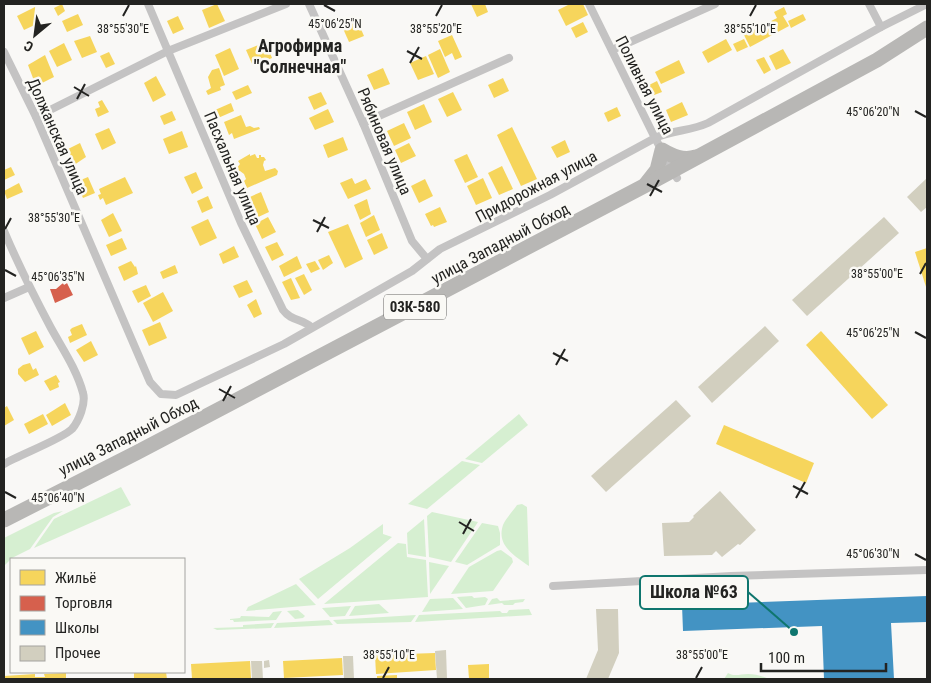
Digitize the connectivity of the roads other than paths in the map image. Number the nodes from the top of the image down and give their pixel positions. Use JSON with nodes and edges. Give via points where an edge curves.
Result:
{"nodes":[{"id":1,"x":148,"y":4,"type":"edge"},
{"id":2,"x":286,"y":4,"type":"edge"},
{"id":3,"x":309,"y":4,"type":"edge"},
{"id":4,"x":589,"y":4,"type":"edge"},
{"id":5,"x":715,"y":4,"type":"edge"},
{"id":6,"x":869,"y":4,"type":"edge"},
{"id":7,"x":927,"y":4,"type":"edge"},
{"id":8,"x":881,"y":27,"type":"junction"},
{"id":9,"x":927,"y":28,"type":"edge"},
{"id":10,"x":927,"y":39,"type":"edge"},
{"id":11,"x":612,"y":50,"type":"junction"},
{"id":12,"x":168,"y":51,"type":"junction"},
{"id":13,"x":4,"y":52,"type":"edge"},
{"id":14,"x":509,"y":58,"type":"dead end"},
{"id":15,"x":36,"y":118,"type":"junction"},
{"id":16,"x":363,"y":123,"type":"junction"},
{"id":17,"x":658,"y":144,"type":"junction"},
{"id":18,"x":702,"y":155,"type":"junction"},
{"id":19,"x":675,"y":175,"type":"junction"},
{"id":20,"x":644,"y":186,"type":"junction"},
{"id":21,"x":4,"y":231,"type":"edge"},
{"id":22,"x":427,"y":259,"type":"junction"},
{"id":23,"x":28,"y":286,"type":"junction"},
{"id":24,"x":4,"y":298,"type":"edge"},
{"id":25,"x":311,"y":327,"type":"junction"},
{"id":26,"x":161,"y":394,"type":"joint"},
{"id":27,"x":4,"y":464,"type":"edge"},
{"id":28,"x":4,"y":520,"type":"edge"},
{"id":29,"x":4,"y":531,"type":"edge"},
{"id":30,"x":927,"y":570,"type":"edge"},
{"id":31,"x":553,"y":586,"type":"dead end"}],
"edges":[{"from":1,"to":12,"type":"street","name":"Пасхальная улица"},
{"from":2,"to":12,"type":"street"},
{"from":3,"to":16,"type":"street","name":"Рябиновая улица"},
{"from":4,"to":11,"type":"street","name":"Поливная улица"},
{"from":5,"to":11,"type":"street"},
{"from":6,"to":8,"type":"street"},
{"from":7,"to":8,"type":"street","name":"Придорожная улица"},
{"from":8,"to":17,"type":"street","name":"Придорожная улица","via":[[708,123],[668,132]]},
{"from":9,"to":18,"type":"highway","name":"улица Западный Обход","number":"03К-580","via":[[877,60]]},
{"from":10,"to":19,"type":"highway","name":"улица Западный Обход","number":"03К-580","via":[[882,68]]},
{"from":11,"to":17,"type":"street","name":"Поливная улица"},
{"from":12,"to":15,"type":"street"},
{"from":12,"to":25,"type":"street","name":"Пасхальная улица","via":[[282,310],[287,316]]},
{"from":13,"to":15,"type":"street","name":"Должанская улица"},
{"from":14,"to":16,"type":"street"},
{"from":15,"to":26,"type":"street","name":"Должанская улица","via":[[150,382]]},
{"from":16,"to":22,"type":"street","name":"Рябиновая улица","via":[[412,241]]},
{"from":17,"to":18,"type":"highway","via":[[670,154],[685,159]]},
{"from":17,"to":19,"type":"street","name":"Поливная улица"},
{"from":17,"to":20,"type":"highway","via":[[657,170]]},
{"from":17,"to":22,"type":"street","name":"Придорожная улица","via":[[440,249]]},
{"from":18,"to":19,"type":"highway","name":"улица Западный Обход","number":"03К-580"},
{"from":19,"to":20,"type":"highway","name":"улица Западный Обход","number":"03К-580"},
{"from":19,"to":29,"type":"highway","name":"улица Западный Обход","number":"03К-580"},
{"from":20,"to":28,"type":"highway","name":"улица Западный Обход","number":"03К-580"},
{"from":21,"to":23,"type":"street"},
{"from":22,"to":25,"type":"street","name":"Придорожная улица","via":[[412,271]]},
{"from":23,"to":24,"type":"street"},
{"from":23,"to":27,"type":"street","via":[[77,376],[84,400],[72,429]]},
{"from":25,"to":26,"type":"street","name":"Придорожная улица","via":[[284,344],[176,396]]},
{"from":30,"to":31,"type":"street"}]}
